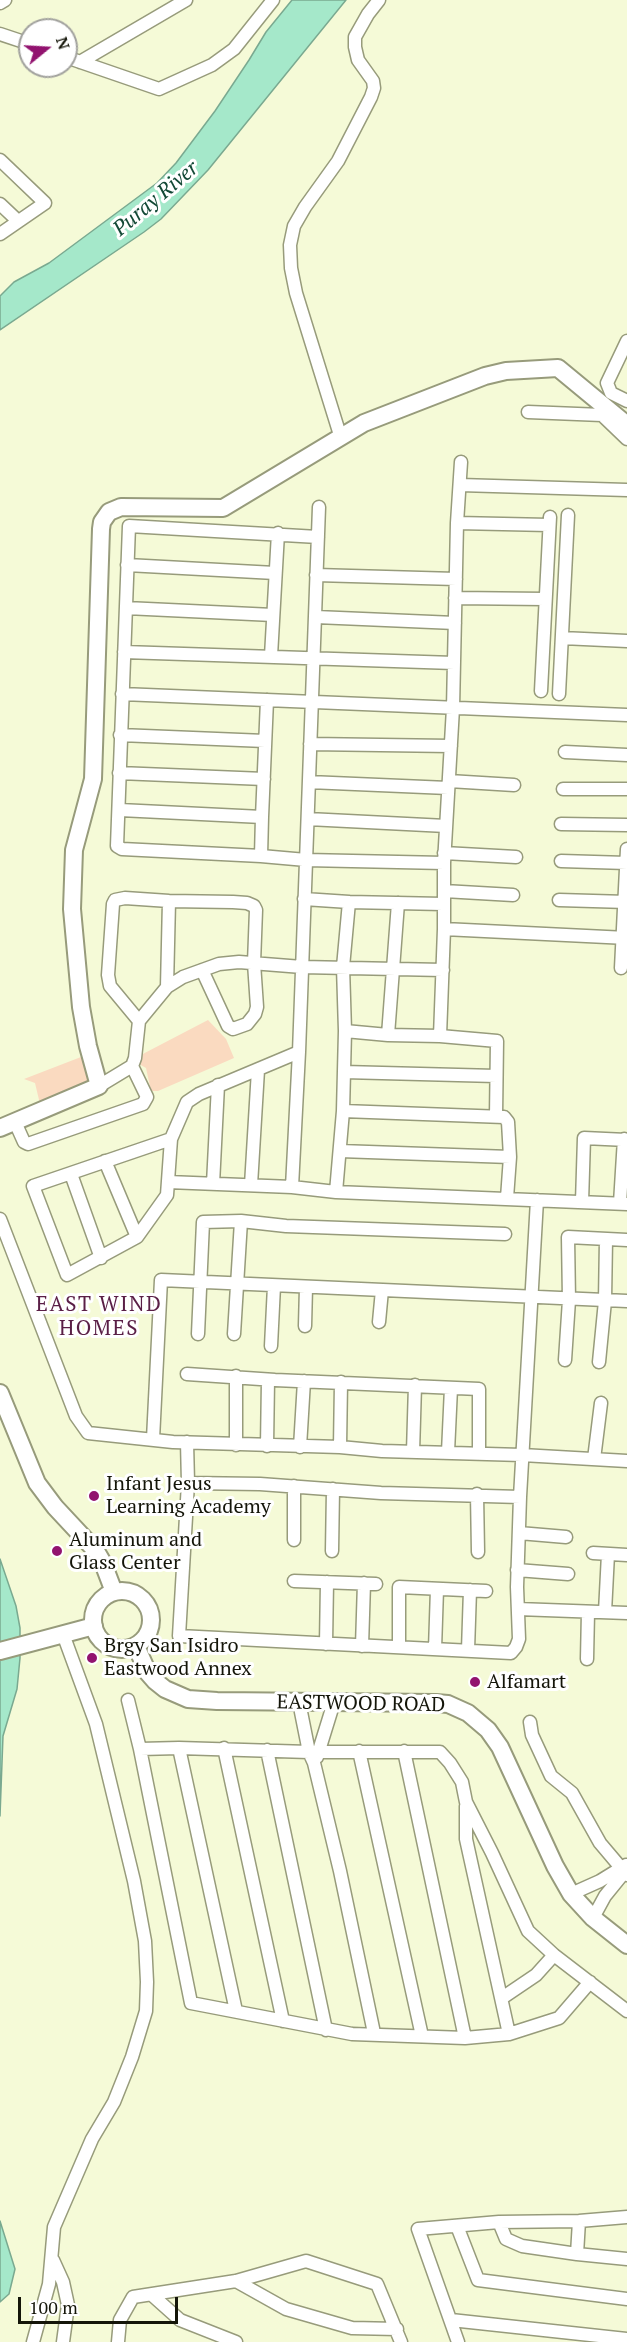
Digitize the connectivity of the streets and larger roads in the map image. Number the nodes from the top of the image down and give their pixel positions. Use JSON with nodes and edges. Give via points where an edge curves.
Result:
{"nodes":[{"id":1,"x":5,"y":0,"type":"edge"},
{"id":2,"x":186,"y":0,"type":"edge"},
{"id":3,"x":273,"y":0,"type":"edge"},
{"id":4,"x":379,"y":0,"type":"edge"},
{"id":5,"x":0,"y":3,"type":"edge"},
{"id":6,"x":0,"y":34,"type":"edge"},
{"id":7,"x":18,"y":40,"type":"edge"},
{"id":8,"x":80,"y":62,"type":"joint"},
{"id":9,"x":0,"y":160,"type":"edge"},
{"id":10,"x":0,"y":204,"type":"edge"},
{"id":11,"x":18,"y":221,"type":"junction"},
{"id":12,"x":0,"y":234,"type":"edge"},
{"id":13,"x":627,"y":341,"type":"edge"},
{"id":14,"x":622,"y":360,"type":"edge"},
{"id":15,"x":627,"y":401,"type":"edge"},
{"id":16,"x":528,"y":411,"type":"dead end"},
{"id":17,"x":627,"y":425,"type":"edge"},
{"id":18,"x":340,"y":435,"type":"junction"},
{"id":19,"x":627,"y":439,"type":"edge"},
{"id":20,"x":461,"y":462,"type":"dead end"},
{"id":21,"x":459,"y":485,"type":"junction"},
{"id":22,"x":627,"y":490,"type":"edge"},
{"id":23,"x":319,"y":507,"type":"dead end"},
{"id":24,"x":568,"y":515,"type":"dead end"},
{"id":25,"x":457,"y":523,"type":"junction"},
{"id":26,"x":278,"y":533,"type":"junction"},
{"id":27,"x":318,"y":537,"type":"junction"},
{"id":28,"x":128,"y":565,"type":"junction"},
{"id":29,"x":274,"y":573,"type":"junction"},
{"id":30,"x":316,"y":575,"type":"junction"},
{"id":31,"x":456,"y":579,"type":"junction"},
{"id":32,"x":455,"y":598,"type":"junction"},
{"id":33,"x":545,"y":599,"type":"junction"},
{"id":34,"x":126,"y":608,"type":"junction"},
{"id":35,"x":273,"y":615,"type":"junction"},
{"id":36,"x":316,"y":617,"type":"junction"},
{"id":37,"x":455,"y":623,"type":"junction"},
{"id":38,"x":562,"y":638,"type":"junction"},
{"id":39,"x":627,"y":641,"type":"edge"},
{"id":40,"x":124,"y":652,"type":"junction"},
{"id":41,"x":271,"y":656,"type":"junction"},
{"id":42,"x":313,"y":660,"type":"junction"},
{"id":43,"x":454,"y":663,"type":"junction"},
{"id":44,"x":541,"y":690,"type":"dead end"},
{"id":45,"x":122,"y":694,"type":"junction"},
{"id":46,"x":559,"y":694,"type":"dead end"},
{"id":47,"x":267,"y":700,"type":"junction"},
{"id":48,"x":311,"y":702,"type":"junction"},
{"id":49,"x":453,"y":708,"type":"junction"},
{"id":50,"x":627,"y":715,"type":"edge"},
{"id":51,"x":120,"y":735,"type":"junction"},
{"id":52,"x":265,"y":741,"type":"junction"},
{"id":53,"x":310,"y":744,"type":"junction"},
{"id":54,"x":451,"y":746,"type":"junction"},
{"id":55,"x":565,"y":752,"type":"dead end"},
{"id":56,"x":627,"y":755,"type":"edge"},
{"id":57,"x":119,"y":773,"type":"junction"},
{"id":58,"x":264,"y":779,"type":"junction"},
{"id":59,"x":309,"y":782,"type":"junction"},
{"id":60,"x":448,"y":785,"type":"junction"},
{"id":61,"x":513,"y":785,"type":"dead end"},
{"id":62,"x":563,"y":789,"type":"dead end"},
{"id":63,"x":627,"y":789,"type":"edge"},
{"id":64,"x":120,"y":810,"type":"junction"},
{"id":65,"x":262,"y":818,"type":"junction"},
{"id":66,"x":308,"y":819,"type":"junction"},
{"id":67,"x":561,"y":824,"type":"dead end"},
{"id":68,"x":627,"y":825,"type":"edge"},
{"id":69,"x":446,"y":826,"type":"junction"},
{"id":70,"x":627,"y":849,"type":"edge"},
{"id":71,"x":261,"y":856,"type":"junction"},
{"id":72,"x":516,"y":857,"type":"dead end"},
{"id":73,"x":444,"y":858,"type":"junction"},
{"id":74,"x":306,"y":860,"type":"junction"},
{"id":75,"x":561,"y":861,"type":"dead end"},
{"id":76,"x":626,"y":863,"type":"edge"},
{"id":77,"x":513,"y":895,"type":"dead end"},
{"id":78,"x":444,"y":898,"type":"junction"},
{"id":79,"x":304,"y":899,"type":"junction"},
{"id":80,"x":559,"y":900,"type":"dead end"},
{"id":81,"x":169,"y":901,"type":"junction"},
{"id":82,"x":349,"y":902,"type":"junction"},
{"id":83,"x":625,"y":902,"type":"edge"},
{"id":84,"x":398,"y":903,"type":"junction"},
{"id":85,"x":444,"y":929,"type":"junction"},
{"id":86,"x":625,"y":938,"type":"edge"},
{"id":87,"x":254,"y":963,"type":"junction"},
{"id":88,"x":302,"y":967,"type":"junction"},
{"id":89,"x":344,"y":967,"type":"junction"},
{"id":90,"x":393,"y":968,"type":"junction"},
{"id":91,"x":621,"y":968,"type":"dead end"},
{"id":92,"x":202,"y":970,"type":"junction"},
{"id":93,"x":443,"y":970,"type":"junction"},
{"id":94,"x":167,"y":987,"type":"junction"},
{"id":95,"x":140,"y":1021,"type":"junction"},
{"id":96,"x":345,"y":1031,"type":"junction"},
{"id":97,"x":388,"y":1035,"type":"junction"},
{"id":98,"x":440,"y":1036,"type":"junction"},
{"id":99,"x":299,"y":1052,"type":"junction"},
{"id":100,"x":132,"y":1066,"type":"junction"},
{"id":101,"x":258,"y":1070,"type":"junction"},
{"id":102,"x":344,"y":1072,"type":"junction"},
{"id":103,"x":496,"y":1076,"type":"junction"},
{"id":104,"x":218,"y":1085,"type":"junction"},
{"id":105,"x":99,"y":1086,"type":"junction"},
{"id":106,"x":343,"y":1111,"type":"junction"},
{"id":107,"x":496,"y":1116,"type":"junction"},
{"id":108,"x":7,"y":1125,"type":"edge"},
{"id":109,"x":171,"y":1139,"type":"junction"},
{"id":110,"x":625,"y":1139,"type":"edge"},
{"id":111,"x":340,"y":1151,"type":"junction"},
{"id":112,"x":510,"y":1157,"type":"junction"},
{"id":113,"x":105,"y":1161,"type":"junction"},
{"id":114,"x":71,"y":1174,"type":"junction"},
{"id":115,"x":168,"y":1182,"type":"junction"},
{"id":116,"x":213,"y":1184,"type":"junction"},
{"id":117,"x":251,"y":1185,"type":"junction"},
{"id":118,"x":292,"y":1187,"type":"junction"},
{"id":119,"x":336,"y":1192,"type":"junction"},
{"id":120,"x":507,"y":1198,"type":"junction"},
{"id":121,"x":537,"y":1200,"type":"junction"},
{"id":122,"x":582,"y":1202,"type":"junction"},
{"id":123,"x":624,"y":1204,"type":"edge"},
{"id":124,"x":0,"y":1219,"type":"edge"},
{"id":125,"x":241,"y":1221,"type":"junction"},
{"id":126,"x":505,"y":1234,"type":"dead end"},
{"id":127,"x":137,"y":1237,"type":"junction"},
{"id":128,"x":606,"y":1239,"type":"junction"},
{"id":129,"x":627,"y":1240,"type":"edge"},
{"id":130,"x":101,"y":1258,"type":"junction"},
{"id":131,"x":201,"y":1283,"type":"junction"},
{"id":132,"x":238,"y":1284,"type":"junction"},
{"id":133,"x":274,"y":1286,"type":"junction"},
{"id":134,"x":306,"y":1287,"type":"junction"},
{"id":135,"x":382,"y":1290,"type":"junction"},
{"id":136,"x":531,"y":1298,"type":"junction"},
{"id":137,"x":569,"y":1300,"type":"junction"},
{"id":138,"x":605,"y":1301,"type":"junction"},
{"id":139,"x":627,"y":1301,"type":"edge"},
{"id":140,"x":379,"y":1322,"type":"dead end"},
{"id":141,"x":305,"y":1326,"type":"dead end"},
{"id":142,"x":198,"y":1334,"type":"dead end"},
{"id":143,"x":234,"y":1334,"type":"dead end"},
{"id":144,"x":271,"y":1346,"type":"dead end"},
{"id":145,"x":565,"y":1360,"type":"dead end"},
{"id":146,"x":599,"y":1362,"type":"dead end"},
{"id":147,"x":187,"y":1374,"type":"dead end"},
{"id":148,"x":236,"y":1376,"type":"junction"},
{"id":149,"x":268,"y":1380,"type":"junction"},
{"id":150,"x":304,"y":1381,"type":"junction"},
{"id":151,"x":341,"y":1382,"type":"junction"},
{"id":152,"x":415,"y":1385,"type":"junction"},
{"id":153,"x":451,"y":1388,"type":"junction"},
{"id":154,"x":0,"y":1393,"type":"edge"},
{"id":155,"x":601,"y":1403,"type":"dead end"},
{"id":156,"x":153,"y":1439,"type":"junction"},
{"id":157,"x":187,"y":1442,"type":"junction"},
{"id":158,"x":236,"y":1445,"type":"junction"},
{"id":159,"x":267,"y":1446,"type":"junction"},
{"id":160,"x":300,"y":1447,"type":"junction"},
{"id":161,"x":340,"y":1447,"type":"junction"},
{"id":162,"x":413,"y":1452,"type":"junction"},
{"id":163,"x":448,"y":1452,"type":"junction"},
{"id":164,"x":479,"y":1453,"type":"junction"},
{"id":165,"x":522,"y":1455,"type":"junction"},
{"id":166,"x":594,"y":1459,"type":"junction"},
{"id":167,"x":627,"y":1461,"type":"edge"},
{"id":168,"x":188,"y":1483,"type":"junction"},
{"id":169,"x":294,"y":1486,"type":"junction"},
{"id":170,"x":333,"y":1489,"type":"junction"},
{"id":171,"x":477,"y":1494,"type":"junction"},
{"id":172,"x":520,"y":1497,"type":"junction"},
{"id":173,"x":519,"y":1533,"type":"junction"},
{"id":174,"x":566,"y":1537,"type":"dead end"},
{"id":175,"x":294,"y":1540,"type":"dead end"},
{"id":176,"x":332,"y":1551,"type":"dead end"},
{"id":177,"x":478,"y":1552,"type":"dead end"},
{"id":178,"x":593,"y":1553,"type":"dead end"},
{"id":179,"x":608,"y":1554,"type":"junction"},
{"id":180,"x":627,"y":1555,"type":"edge"},
{"id":181,"x":517,"y":1570,"type":"junction"},
{"id":182,"x":568,"y":1574,"type":"dead end"},
{"id":183,"x":294,"y":1581,"type":"dead end"},
{"id":184,"x":327,"y":1582,"type":"junction"},
{"id":185,"x":437,"y":1589,"type":"junction"},
{"id":186,"x":470,"y":1590,"type":"junction"},
{"id":187,"x":486,"y":1591,"type":"dead end"},
{"id":188,"x":114,"y":1592,"type":"junction"},
{"id":189,"x":518,"y":1609,"type":"junction"},
{"id":190,"x":588,"y":1612,"type":"junction"},
{"id":191,"x":605,"y":1612,"type":"junction"},
{"id":192,"x":627,"y":1613,"type":"edge"},
{"id":193,"x":94,"y":1626,"type":"junction"},
{"id":194,"x":63,"y":1634,"type":"junction"},
{"id":195,"x":326,"y":1644,"type":"junction"},
{"id":196,"x":136,"y":1646,"type":"junction"},
{"id":197,"x":362,"y":1646,"type":"junction"},
{"id":198,"x":399,"y":1647,"type":"junction"},
{"id":199,"x":435,"y":1649,"type":"junction"},
{"id":200,"x":468,"y":1650,"type":"junction"},
{"id":201,"x":0,"y":1651,"type":"edge"},
{"id":202,"x":587,"y":1659,"type":"dead end"},
{"id":203,"x":128,"y":1700,"type":"dead end"},
{"id":204,"x":299,"y":1702,"type":"junction"},
{"id":205,"x":334,"y":1702,"type":"junction"},
{"id":206,"x":530,"y":1722,"type":"dead end"},
{"id":207,"x":179,"y":1748,"type":"junction"},
{"id":208,"x":224,"y":1748,"type":"junction"},
{"id":209,"x":140,"y":1749,"type":"junction"},
{"id":210,"x":267,"y":1750,"type":"junction"},
{"id":211,"x":404,"y":1750,"type":"junction"},
{"id":212,"x":359,"y":1751,"type":"junction"},
{"id":213,"x":314,"y":1755,"type":"junction"},
{"id":214,"x":466,"y":1802,"type":"junction"},
{"id":215,"x":625,"y":1870,"type":"edge"},
{"id":216,"x":571,"y":1894,"type":"junction"},
{"id":217,"x":593,"y":1918,"type":"junction"},
{"id":218,"x":627,"y":1945,"type":"edge"},
{"id":219,"x":554,"y":1955,"type":"junction"},
{"id":220,"x":590,"y":1982,"type":"junction"},
{"id":221,"x":501,"y":1998,"type":"junction"},
{"id":222,"x":236,"y":2011,"type":"junction"},
{"id":223,"x":627,"y":2011,"type":"edge"},
{"id":224,"x":283,"y":2021,"type":"junction"},
{"id":225,"x":326,"y":2030,"type":"junction"},
{"id":226,"x":374,"y":2033,"type":"junction"},
{"id":227,"x":508,"y":2034,"type":"junction"},
{"id":228,"x":422,"y":2036,"type":"junction"},
{"id":229,"x":465,"y":2038,"type":"junction"},
{"id":230,"x":627,"y":2217,"type":"edge"},
{"id":231,"x":579,"y":2221,"type":"junction"},
{"id":232,"x":499,"y":2222,"type":"junction"},
{"id":233,"x":457,"y":2226,"type":"junction"},
{"id":234,"x":577,"y":2254,"type":"junction"},
{"id":235,"x":53,"y":2259,"type":"junction"},
{"id":236,"x":627,"y":2259,"type":"edge"},
{"id":237,"x":236,"y":2281,"type":"junction"},
{"id":238,"x":152,"y":2295,"type":"junction"},
{"id":239,"x":627,"y":2299,"type":"edge"},
{"id":240,"x":451,"y":2320,"type":"junction"},
{"id":241,"x":397,"y":2329,"type":"junction"},
{"id":242,"x":627,"y":2339,"type":"edge"},
{"id":243,"x":33,"y":2342,"type":"edge"},
{"id":244,"x":63,"y":2342,"type":"edge"},
{"id":245,"x":118,"y":2342,"type":"edge"},
{"id":246,"x":236,"y":2342,"type":"edge"},
{"id":247,"x":401,"y":2342,"type":"edge"},
{"id":248,"x":458,"y":2342,"type":"edge"}],
"edges":[{"from":1,"to":5,"type":"street"},
{"from":2,"to":8,"type":"street"},
{"from":3,"to":8,"type":"street","via":[[234,49],[212,65],[159,89]]},
{"from":4,"to":18,"type":"street","via":[[355,37],[358,60],[373,81],[371,97],[338,161],[294,226],[290,245],[296,292]]},
{"from":6,"to":7,"type":"street"},
{"from":9,"to":11,"type":"street","via":[[45,203]]},
{"from":10,"to":11,"type":"street"},
{"from":11,"to":12,"type":"street"},
{"from":13,"to":14,"type":"street"},
{"from":14,"to":15,"type":"street","via":[[607,383],[611,393]]},
{"from":16,"to":19,"type":"street","via":[[602,416]]},
{"from":17,"to":18,"type":"street","via":[[558,368],[486,376]]},
{"from":18,"to":105,"type":"street","via":[[223,508],[121,507],[109,512],[102,522],[93,779],[74,850],[72,909],[81,1007]]},
{"from":20,"to":21,"type":"street"},
{"from":21,"to":22,"type":"street"},
{"from":21,"to":25,"type":"street"},
{"from":23,"to":27,"type":"street"},
{"from":24,"to":38,"type":"street"},
{"from":25,"to":31,"type":"street"},
{"from":25,"to":33,"type":"street","via":[[549,521]]},
{"from":26,"to":27,"type":"street"},
{"from":26,"to":28,"type":"street","via":[[129,526]]},
{"from":26,"to":29,"type":"street"},
{"from":27,"to":30,"type":"street"},
{"from":28,"to":29,"type":"street"},
{"from":28,"to":34,"type":"street"},
{"from":29,"to":35,"type":"street"},
{"from":30,"to":31,"type":"street"},
{"from":30,"to":36,"type":"street"},
{"from":31,"to":32,"type":"street"},
{"from":32,"to":33,"type":"street"},
{"from":32,"to":37,"type":"street"},
{"from":33,"to":44,"type":"street"},
{"from":34,"to":35,"type":"street"},
{"from":34,"to":40,"type":"street"},
{"from":35,"to":41,"type":"street"},
{"from":36,"to":37,"type":"street"},
{"from":36,"to":42,"type":"street"},
{"from":37,"to":43,"type":"street"},
{"from":38,"to":39,"type":"street"},
{"from":38,"to":46,"type":"street"},
{"from":40,"to":41,"type":"street"},
{"from":40,"to":45,"type":"street"},
{"from":41,"to":42,"type":"street"},
{"from":42,"to":43,"type":"street"},
{"from":42,"to":48,"type":"street"},
{"from":43,"to":49,"type":"street"},
{"from":45,"to":47,"type":"street"},
{"from":45,"to":51,"type":"street"},
{"from":47,"to":48,"type":"street"},
{"from":47,"to":52,"type":"street"},
{"from":48,"to":49,"type":"street"},
{"from":48,"to":53,"type":"street"},
{"from":49,"to":50,"type":"street"},
{"from":49,"to":54,"type":"street"},
{"from":51,"to":52,"type":"street"},
{"from":51,"to":57,"type":"street"},
{"from":52,"to":58,"type":"street"},
{"from":53,"to":54,"type":"street"},
{"from":53,"to":59,"type":"street"},
{"from":54,"to":60,"type":"street"},
{"from":55,"to":56,"type":"street"},
{"from":57,"to":58,"type":"street"},
{"from":57,"to":64,"type":"street"},
{"from":58,"to":65,"type":"street"},
{"from":59,"to":60,"type":"street"},
{"from":59,"to":66,"type":"street"},
{"from":60,"to":61,"type":"street"},
{"from":60,"to":69,"type":"street"},
{"from":62,"to":63,"type":"street"},
{"from":64,"to":65,"type":"street"},
{"from":64,"to":71,"type":"street","via":[[118,849]]},
{"from":65,"to":71,"type":"street"},
{"from":66,"to":69,"type":"street"},
{"from":66,"to":74,"type":"street"},
{"from":67,"to":68,"type":"street"},
{"from":69,"to":73,"type":"street"},
{"from":70,"to":76,"type":"street"},
{"from":71,"to":74,"type":"street"},
{"from":72,"to":73,"type":"street"},
{"from":73,"to":74,"type":"street"},
{"from":73,"to":78,"type":"street"},
{"from":74,"to":79,"type":"street"},
{"from":75,"to":76,"type":"street"},
{"from":76,"to":83,"type":"street"},
{"from":77,"to":78,"type":"street"},
{"from":78,"to":84,"type":"street"},
{"from":78,"to":85,"type":"street"},
{"from":79,"to":82,"type":"street"},
{"from":79,"to":88,"type":"street"},
{"from":80,"to":83,"type":"street"},
{"from":81,"to":87,"type":"street","via":[[254,906]]},
{"from":81,"to":94,"type":"street"},
{"from":81,"to":95,"type":"street","via":[[120,898],[113,904],[110,986]]},
{"from":82,"to":84,"type":"street"},
{"from":82,"to":89,"type":"street"},
{"from":83,"to":86,"type":"street"},
{"from":84,"to":90,"type":"street"},
{"from":85,"to":86,"type":"street"},
{"from":85,"to":93,"type":"street"},
{"from":86,"to":91,"type":"street"},
{"from":87,"to":88,"type":"street"},
{"from":87,"to":92,"type":"street","via":[[219,964]]},
{"from":87,"to":92,"type":"street","via":[[255,1014],[247,1024],[233,1029],[224,1020]]},
{"from":88,"to":89,"type":"street"},
{"from":88,"to":99,"type":"street"},
{"from":89,"to":90,"type":"street"},
{"from":89,"to":96,"type":"street"},
{"from":90,"to":93,"type":"street"},
{"from":90,"to":97,"type":"street"},
{"from":92,"to":94,"type":"street"},
{"from":93,"to":98,"type":"street"},
{"from":94,"to":95,"type":"street"},
{"from":95,"to":100,"type":"street"},
{"from":96,"to":97,"type":"street"},
{"from":96,"to":102,"type":"street"},
{"from":97,"to":98,"type":"street"},
{"from":98,"to":103,"type":"street","via":[[495,1039]]},
{"from":99,"to":101,"type":"street"},
{"from":99,"to":118,"type":"street"},
{"from":100,"to":105,"type":"street"},
{"from":100,"to":108,"type":"street","via":[[147,1097],[143,1104],[28,1144]]},
{"from":101,"to":104,"type":"street"},
{"from":101,"to":117,"type":"street"},
{"from":102,"to":103,"type":"street"},
{"from":102,"to":106,"type":"street"},
{"from":103,"to":107,"type":"street"},
{"from":104,"to":109,"type":"street","via":[[187,1102]]},
{"from":104,"to":116,"type":"street"},
{"from":105,"to":108,"type":"street"},
{"from":106,"to":107,"type":"street"},
{"from":106,"to":111,"type":"street"},
{"from":107,"to":112,"type":"street","via":[[508,1122]]},
{"from":109,"to":113,"type":"street"},
{"from":109,"to":115,"type":"street"},
{"from":110,"to":122,"type":"street","via":[[584,1138]]},
{"from":110,"to":123,"type":"street"},
{"from":111,"to":112,"type":"street"},
{"from":111,"to":119,"type":"street"},
{"from":112,"to":120,"type":"street"},
{"from":113,"to":114,"type":"street"},
{"from":113,"to":127,"type":"street"},
{"from":114,"to":130,"type":"street"},
{"from":114,"to":130,"type":"street","via":[[33,1186],[67,1275]]},
{"from":115,"to":116,"type":"street"},
{"from":115,"to":127,"type":"street","via":[[167,1195]]},
{"from":116,"to":117,"type":"street"},
{"from":117,"to":118,"type":"street"},
{"from":118,"to":119,"type":"street"},
{"from":119,"to":120,"type":"street"},
{"from":120,"to":121,"type":"street"},
{"from":121,"to":122,"type":"street"},
{"from":121,"to":136,"type":"street"},
{"from":122,"to":123,"type":"street"},
{"from":124,"to":156,"type":"street","via":[[75,1416],[88,1433]]},
{"from":125,"to":126,"type":"street"},
{"from":125,"to":131,"type":"street","via":[[203,1222]]},
{"from":125,"to":132,"type":"street"},
{"from":127,"to":130,"type":"street"},
{"from":128,"to":129,"type":"street"},
{"from":128,"to":137,"type":"street","via":[[568,1237]]},
{"from":128,"to":138,"type":"street"},
{"from":131,"to":132,"type":"street"},
{"from":131,"to":142,"type":"street"},
{"from":131,"to":156,"type":"street","via":[[161,1281]]},
{"from":132,"to":133,"type":"street"},
{"from":132,"to":143,"type":"street"},
{"from":133,"to":134,"type":"street"},
{"from":133,"to":144,"type":"street"},
{"from":134,"to":135,"type":"street"},
{"from":134,"to":141,"type":"street"},
{"from":135,"to":136,"type":"street"},
{"from":135,"to":140,"type":"street"},
{"from":136,"to":137,"type":"street"},
{"from":136,"to":165,"type":"street"},
{"from":137,"to":138,"type":"street"},
{"from":137,"to":145,"type":"street"},
{"from":138,"to":139,"type":"street"},
{"from":138,"to":146,"type":"street"},
{"from":147,"to":148,"type":"street"},
{"from":148,"to":149,"type":"street"},
{"from":148,"to":158,"type":"street"},
{"from":149,"to":150,"type":"street"},
{"from":149,"to":159,"type":"street"},
{"from":150,"to":151,"type":"street"},
{"from":150,"to":160,"type":"street"},
{"from":151,"to":152,"type":"street"},
{"from":151,"to":161,"type":"street"},
{"from":152,"to":153,"type":"street"},
{"from":152,"to":162,"type":"street"},
{"from":153,"to":163,"type":"street"},
{"from":153,"to":164,"type":"street","via":[[479,1389]]},
{"from":154,"to":188,"type":"street","via":[[37,1483],[96,1551]]},
{"from":155,"to":166,"type":"street"},
{"from":156,"to":157,"type":"street"},
{"from":157,"to":158,"type":"street"},
{"from":157,"to":168,"type":"street"},
{"from":158,"to":159,"type":"street"},
{"from":159,"to":160,"type":"street"},
{"from":160,"to":161,"type":"street"},
{"from":161,"to":162,"type":"street"},
{"from":162,"to":163,"type":"street"},
{"from":163,"to":164,"type":"street"},
{"from":164,"to":165,"type":"street"},
{"from":165,"to":166,"type":"street"},
{"from":165,"to":172,"type":"street"},
{"from":166,"to":167,"type":"street"},
{"from":168,"to":169,"type":"street"},
{"from":168,"to":195,"type":"street","via":[[179,1636]]},
{"from":169,"to":170,"type":"street"},
{"from":169,"to":175,"type":"street"},
{"from":170,"to":171,"type":"street"},
{"from":170,"to":176,"type":"street"},
{"from":171,"to":172,"type":"street"},
{"from":171,"to":177,"type":"street"},
{"from":172,"to":173,"type":"street"},
{"from":173,"to":174,"type":"street"},
{"from":173,"to":181,"type":"street"},
{"from":178,"to":179,"type":"street"},
{"from":179,"to":180,"type":"street"},
{"from":179,"to":191,"type":"street"},
{"from":181,"to":182,"type":"street"},
{"from":181,"to":189,"type":"street"},
{"from":183,"to":184,"type":"street"},
{"from":184,"to":195,"type":"street"},
{"from":184,"to":197,"type":"street","via":[[370,1584]]},
{"from":185,"to":186,"type":"street"},
{"from":185,"to":198,"type":"street","via":[[399,1587]]},
{"from":185,"to":199,"type":"street"},
{"from":186,"to":187,"type":"street"},
{"from":186,"to":200,"type":"street"},
{"from":188,"to":193,"type":"street","via":[[102,1599],[94,1611]]},
{"from":188,"to":196,"type":"street","via":[[136,1594],[150,1611],[151,1626]]},
{"from":189,"to":190,"type":"street"},
{"from":189,"to":200,"type":"street","via":[[519,1639],[511,1653]]},
{"from":190,"to":191,"type":"street"},
{"from":190,"to":202,"type":"street"},
{"from":191,"to":192,"type":"street"},
{"from":193,"to":194,"type":"street"},
{"from":193,"to":196,"type":"street","via":[[108,1645],[124,1649]]},
{"from":194,"to":201,"type":"street"},
{"from":194,"to":235,"type":"street","via":[[96,1724],[134,1881],[146,1941],[147,1982],[146,2011],[132,2057],[114,2102],[66,2196],[54,2227]]},
{"from":195,"to":197,"type":"street"},
{"from":196,"to":204,"type":"street","name":"EASTWOOD ROAD","via":[[148,1673],[177,1695],[200,1700]]},
{"from":197,"to":198,"type":"street"},
{"from":198,"to":199,"type":"street"},
{"from":199,"to":200,"type":"street"},
{"from":203,"to":209,"type":"street"},
{"from":204,"to":205,"type":"street","name":"EASTWOOD ROAD"},
{"from":204,"to":213,"type":"street"},
{"from":205,"to":213,"type":"street"},
{"from":205,"to":216,"type":"street","name":"EASTWOOD ROAD","via":[[448,1704],[479,1721],[500,1747]]},
{"from":206,"to":215,"type":"street","via":[[551,1776],[572,1793],[600,1843]]},
{"from":207,"to":208,"type":"street"},
{"from":207,"to":209,"type":"street"},
{"from":207,"to":222,"type":"street"},
{"from":208,"to":210,"type":"street"},
{"from":208,"to":224,"type":"street"},
{"from":209,"to":222,"type":"street","via":[[191,2003]]},
{"from":210,"to":213,"type":"street"},
{"from":210,"to":225,"type":"street"},
{"from":211,"to":212,"type":"street"},
{"from":211,"to":214,"type":"street","via":[[440,1752],[462,1782]]},
{"from":211,"to":229,"type":"street"},
{"from":212,"to":213,"type":"street"},
{"from":212,"to":228,"type":"street"},
{"from":213,"to":226,"type":"street"},
{"from":214,"to":219,"type":"street","via":[[528,1931]]},
{"from":214,"to":221,"type":"street","via":[[466,1839]]},
{"from":215,"to":216,"type":"street"},
{"from":215,"to":217,"type":"street"},
{"from":216,"to":217,"type":"street","name":"EASTWOOD ROAD"},
{"from":217,"to":218,"type":"street","name":"EASTWOOD ROAD"},
{"from":219,"to":220,"type":"street"},
{"from":219,"to":221,"type":"street","via":[[536,1975]]},
{"from":220,"to":223,"type":"street"},
{"from":220,"to":227,"type":"street","via":[[559,2018]]},
{"from":221,"to":227,"type":"street"},
{"from":222,"to":224,"type":"street"},
{"from":224,"to":225,"type":"street"},
{"from":225,"to":226,"type":"street"},
{"from":226,"to":228,"type":"street"},
{"from":227,"to":229,"type":"street"},
{"from":228,"to":229,"type":"street"},
{"from":230,"to":231,"type":"street"},
{"from":231,"to":232,"type":"street"},
{"from":231,"to":234,"type":"street"},
{"from":232,"to":233,"type":"street"},
{"from":232,"to":234,"type":"street","via":[[506,2240]]},
{"from":233,"to":239,"type":"street","via":[[478,2280]]},
{"from":233,"to":240,"type":"street","via":[[418,2229]]},
{"from":234,"to":236,"type":"street"},
{"from":235,"to":243,"type":"street"},
{"from":235,"to":244,"type":"street","via":[[68,2305]]},
{"from":237,"to":238,"type":"street"},
{"from":237,"to":241,"type":"street","via":[[286,2309],[352,2328]]},
{"from":237,"to":241,"type":"street","via":[[306,2261],[377,2284]]},
{"from":238,"to":245,"type":"street","via":[[133,2296],[120,2320]]},
{"from":238,"to":246,"type":"street","via":[[180,2320]]},
{"from":240,"to":242,"type":"street"},
{"from":240,"to":248,"type":"street"},
{"from":241,"to":247,"type":"street"}]}
